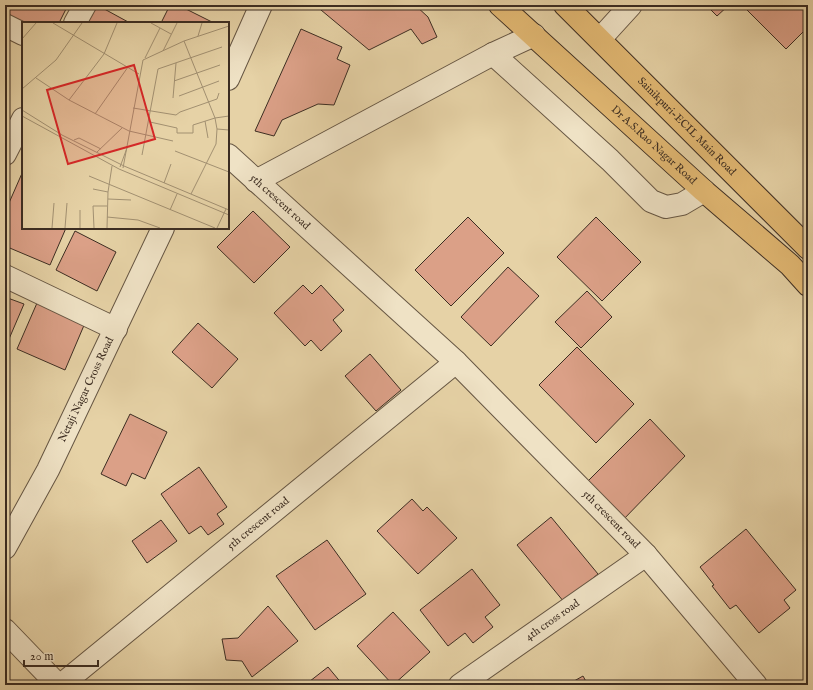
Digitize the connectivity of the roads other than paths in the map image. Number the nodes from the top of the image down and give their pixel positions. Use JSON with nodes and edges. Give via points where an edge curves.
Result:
{"nodes":[{"id":1,"x":85,"y":5,"type":"edge"},
{"id":2,"x":261,"y":5,"type":"edge"},
{"id":3,"x":500,"y":5,"type":"edge"},
{"id":4,"x":565,"y":5,"type":"edge"},
{"id":5,"x":631,"y":5,"type":"edge"},
{"id":6,"x":76,"y":22,"type":"edge"},
{"id":7,"x":5,"y":25,"type":"edge"},
{"id":8,"x":22,"y":34,"type":"edge"},
{"id":9,"x":534,"y":34,"type":"junction"},
{"id":10,"x":600,"y":39,"type":"junction"},
{"id":11,"x":494,"y":54,"type":"junction"},
{"id":12,"x":229,"y":77,"type":"edge"},
{"id":13,"x":22,"y":121,"type":"edge"},
{"id":14,"x":5,"y":154,"type":"edge"},
{"id":15,"x":229,"y":156,"type":"edge"},
{"id":16,"x":256,"y":181,"type":"junction"},
{"id":17,"x":704,"y":191,"type":"junction"},
{"id":18,"x":163,"y":229,"type":"edge"},
{"id":19,"x":808,"y":248,"type":"edge"},
{"id":20,"x":5,"y":276,"type":"edge"},
{"id":21,"x":808,"y":285,"type":"edge"},
{"id":22,"x":116,"y":329,"type":"junction"},
{"id":23,"x":456,"y":362,"type":"junction"},
{"id":24,"x":5,"y":548,"type":"edge"},
{"id":25,"x":646,"y":555,"type":"junction"},
{"id":26,"x":5,"y":630,"type":"edge"},
{"id":27,"x":59,"y":685,"type":"edge"},
{"id":28,"x":460,"y":685,"type":"edge"},
{"id":29,"x":756,"y":685,"type":"edge"}],
"edges":[{"from":1,"to":6,"type":"street"},
{"from":2,"to":12,"type":"street"},
{"from":3,"to":9,"type":"main road","name":"Dr A.S.Rao Nagar Road"},
{"from":4,"to":10,"type":"main road","name":"Sainikpuri-ECIL Main Road"},
{"from":5,"to":10,"type":"street"},
{"from":7,"to":8,"type":"street"},
{"from":9,"to":11,"type":"street"},
{"from":9,"to":17,"type":"main road","name":"Dr A.S.Rao Nagar Road"},
{"from":10,"to":19,"type":"main road","name":"Sainikpuri-ECIL Main Road"},
{"from":11,"to":16,"type":"street"},
{"from":11,"to":17,"type":"street","via":[[651,201],[666,207],[682,204]]},
{"from":13,"to":14,"type":"street"},
{"from":15,"to":16,"type":"street","name":"5th crescent road"},
{"from":16,"to":23,"type":"street","name":"5th crescent road"},
{"from":17,"to":21,"type":"main road","name":"Dr A.S.Rao Nagar Road","via":[[790,265]]},
{"from":18,"to":22,"type":"street","name":"Netaji Nagar Cross Road"},
{"from":20,"to":22,"type":"street"},
{"from":22,"to":24,"type":"street","name":"Netaji Nagar Cross Road","via":[[48,470]]},
{"from":23,"to":25,"type":"street","name":"5th crescent road"},
{"from":23,"to":27,"type":"street","name":"5th crescent road"},
{"from":25,"to":28,"type":"street","name":"4th cross road"},
{"from":25,"to":29,"type":"street","name":"5th crescent road"},
{"from":26,"to":27,"type":"street"}]}
